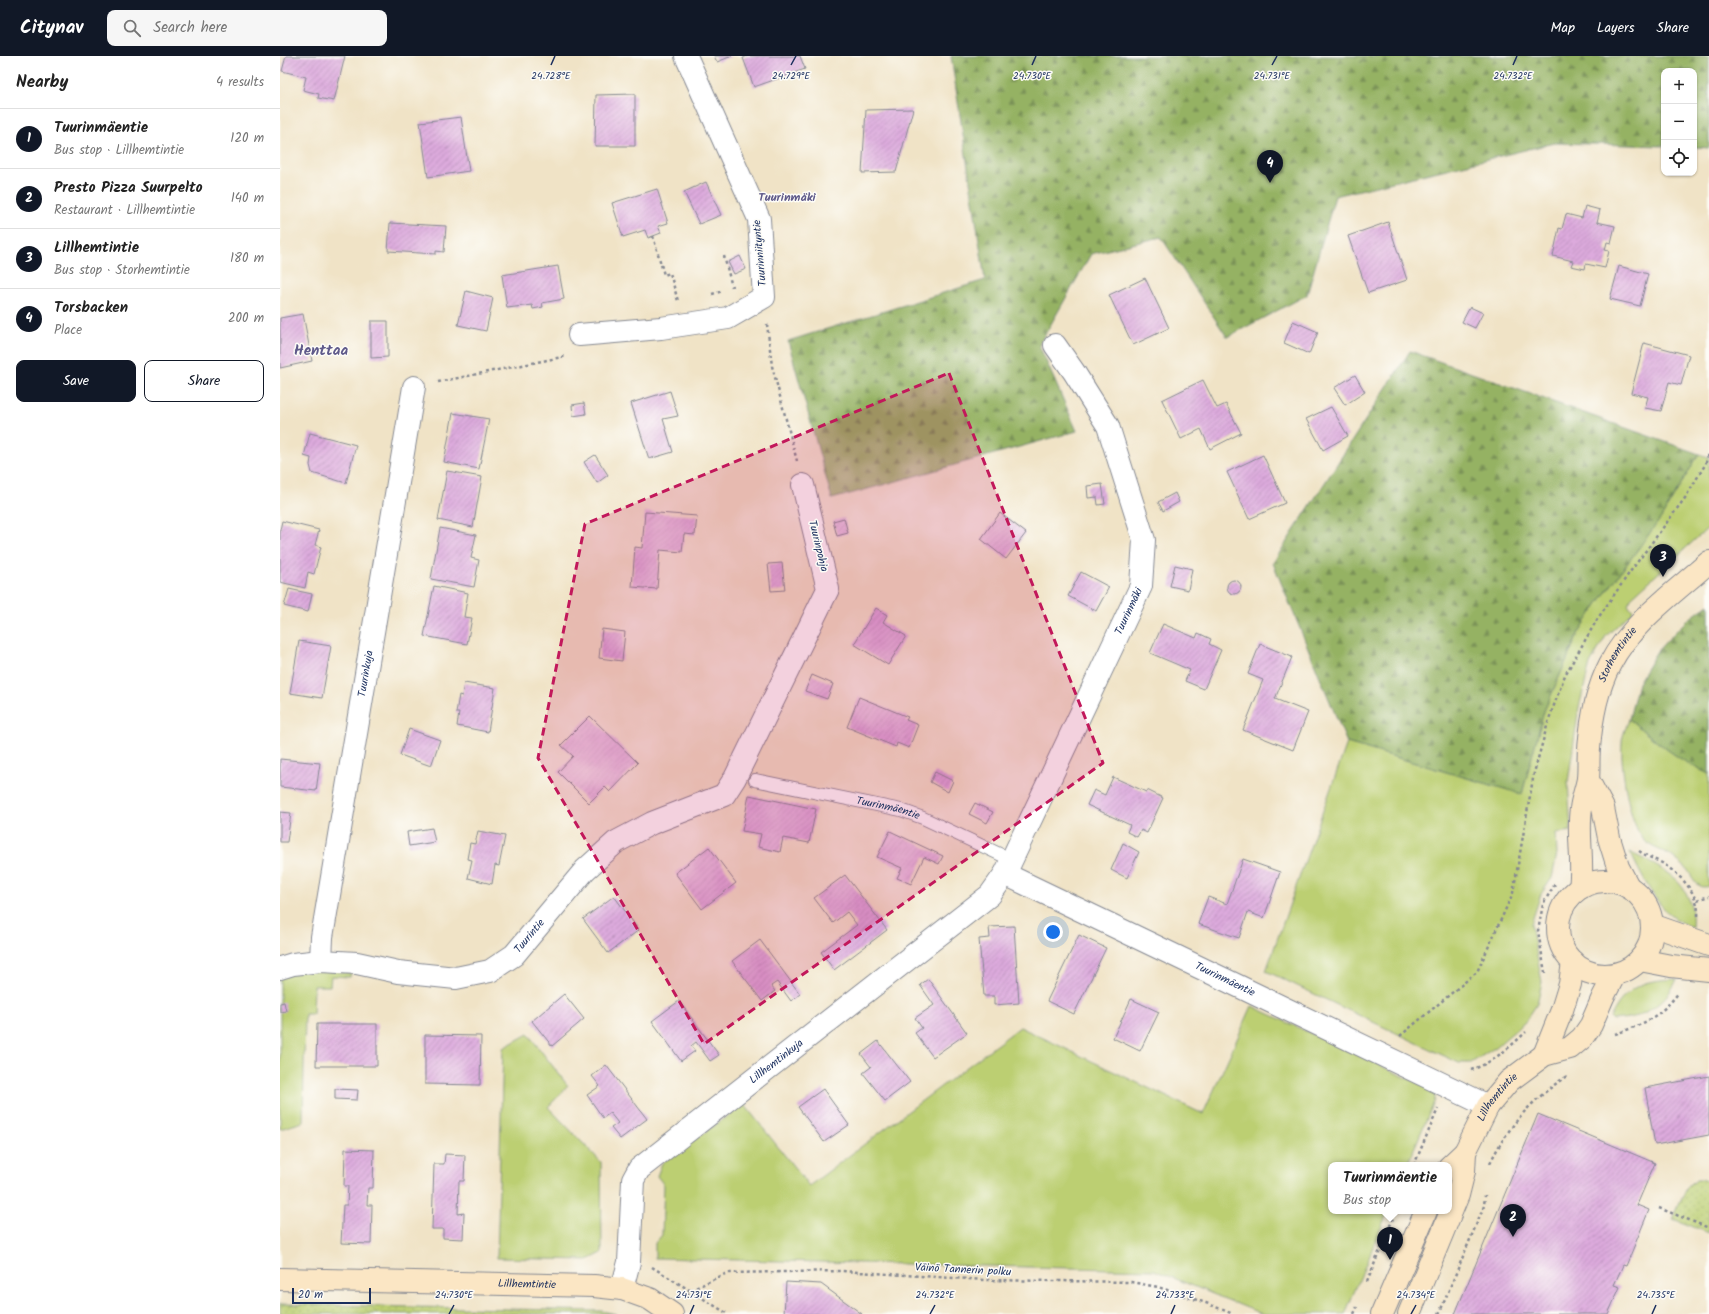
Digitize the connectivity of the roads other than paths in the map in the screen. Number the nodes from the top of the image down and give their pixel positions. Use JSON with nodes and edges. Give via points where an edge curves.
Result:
{"nodes":[{"id":1,"x":686,"y":56,"type":"edge"},
{"id":2,"x":579,"y":335,"type":"road end"},
{"id":3,"x":1055,"y":345,"type":"dead end"},
{"id":4,"x":414,"y":387,"type":"road end"},
{"id":5,"x":803,"y":485,"type":"road end"},
{"id":6,"x":1709,"y":562,"type":"edge"},
{"id":7,"x":745,"y":779,"type":"junction"},
{"id":8,"x":1588,"y":780,"type":"junction"},
{"id":9,"x":1009,"y":867,"type":"junction"},
{"id":10,"x":1628,"y":886,"type":"junction"},
{"id":11,"x":1580,"y":888,"type":"junction"},
{"id":12,"x":1652,"y":925,"type":"junction"},
{"id":13,"x":1709,"y":945,"type":"edge"},
{"id":14,"x":321,"y":960,"type":"junction"},
{"id":15,"x":1640,"y":960,"type":"junction"},
{"id":16,"x":1573,"y":962,"type":"junction"},
{"id":17,"x":280,"y":968,"type":"edge"},
{"id":18,"x":1709,"y":970,"type":"edge"},
{"id":19,"x":1615,"y":974,"type":"junction"},
{"id":20,"x":1544,"y":1054,"type":"junction"},
{"id":21,"x":1488,"y":1106,"type":"junction"},
{"id":22,"x":1464,"y":1152,"type":"junction"},
{"id":23,"x":1452,"y":1164,"type":"edge"},
{"id":24,"x":1452,"y":1210,"type":"edge"},
{"id":25,"x":1425,"y":1214,"type":"edge"},
{"id":26,"x":1450,"y":1214,"type":"edge"},
{"id":27,"x":280,"y":1279,"type":"edge"},
{"id":28,"x":622,"y":1289,"type":"junction"},
{"id":29,"x":672,"y":1314,"type":"edge"},
{"id":30,"x":1382,"y":1314,"type":"edge"},
{"id":31,"x":1409,"y":1314,"type":"edge"}],
"edges":[{"from":1,"to":2,"type":"street","name":"Tuurinniityntie","via":[[759,219],[764,297],[728,318],[661,328]]},
{"from":3,"to":9,"type":"street","name":"Tuurinmäki","via":[[1108,426],[1144,540],[1141,586]]},
{"from":4,"to":14,"type":"street","name":"Tuurinkuja","via":[[322,937]]},
{"from":5,"to":7,"type":"street","name":"Tuurinpohja","via":[[828,589]]},
{"from":6,"to":8,"type":"street","name":"Storhemtintie","via":[[1646,617],[1622,644],[1610,664],[1601,684],[1596,705],[1589,748]]},
{"from":7,"to":9,"type":"lane","name":"Tuurinmäentie","via":[[901,810],[923,818]]},
{"from":7,"to":14,"type":"street","name":"Tuurintie","via":[[724,796],[652,823],[616,842],[585,870],[514,955],[490,971],[456,978]]},
{"from":8,"to":10,"type":"street","name":"Storhemtintie","via":[[1603,808],[1618,867]]},
{"from":8,"to":11,"type":"street","name":"Storhemtintie","via":[[1581,810]]},
{"from":9,"to":21,"type":"street","name":"Tuurinmäentie"},
{"from":9,"to":28,"type":"street","name":"Lillhemtinkuja","via":[[990,895],[982,902],[639,1169],[633,1180],[629,1262]]},
{"from":10,"to":11,"type":"street","via":[[1604,881],[1591,882]]},
{"from":10,"to":12,"type":"street","via":[[1640,896],[1649,909]]},
{"from":11,"to":16,"type":"street","via":[[1569,897],[1558,924],[1559,938],[1564,951]]},
{"from":12,"to":13,"type":"street"},
{"from":12,"to":15,"type":"street","via":[[1652,937]]},
{"from":14,"to":17,"type":"street","name":"Tuurintie"},
{"from":15,"to":18,"type":"street"},
{"from":15,"to":19,"type":"street"},
{"from":16,"to":19,"type":"street","via":[[1585,971],[1600,975]]},
{"from":16,"to":20,"type":"street","via":[[1562,1010]]},
{"from":19,"to":20,"type":"street","name":"Lillhemtintie","via":[[1591,1025],[1582,1038],[1570,1048]]},
{"from":20,"to":21,"type":"street","name":"Lillhemtintie","via":[[1509,1081]]},
{"from":21,"to":22,"type":"street","name":"Lillhemtintie"},
{"from":22,"to":23,"type":"street","name":"Lillhemtintie"},
{"from":22,"to":24,"type":"street","name":"Lillhemtintie","via":[[1464,1171]]},
{"from":25,"to":30,"type":"street"},
{"from":26,"to":31,"type":"street","name":"Lillhemtintie"},
{"from":27,"to":28,"type":"street","name":"Lillhemtintie","via":[[594,1286]]},
{"from":28,"to":29,"type":"street","name":"Lillhemtintie","via":[[650,1299]]}]}
